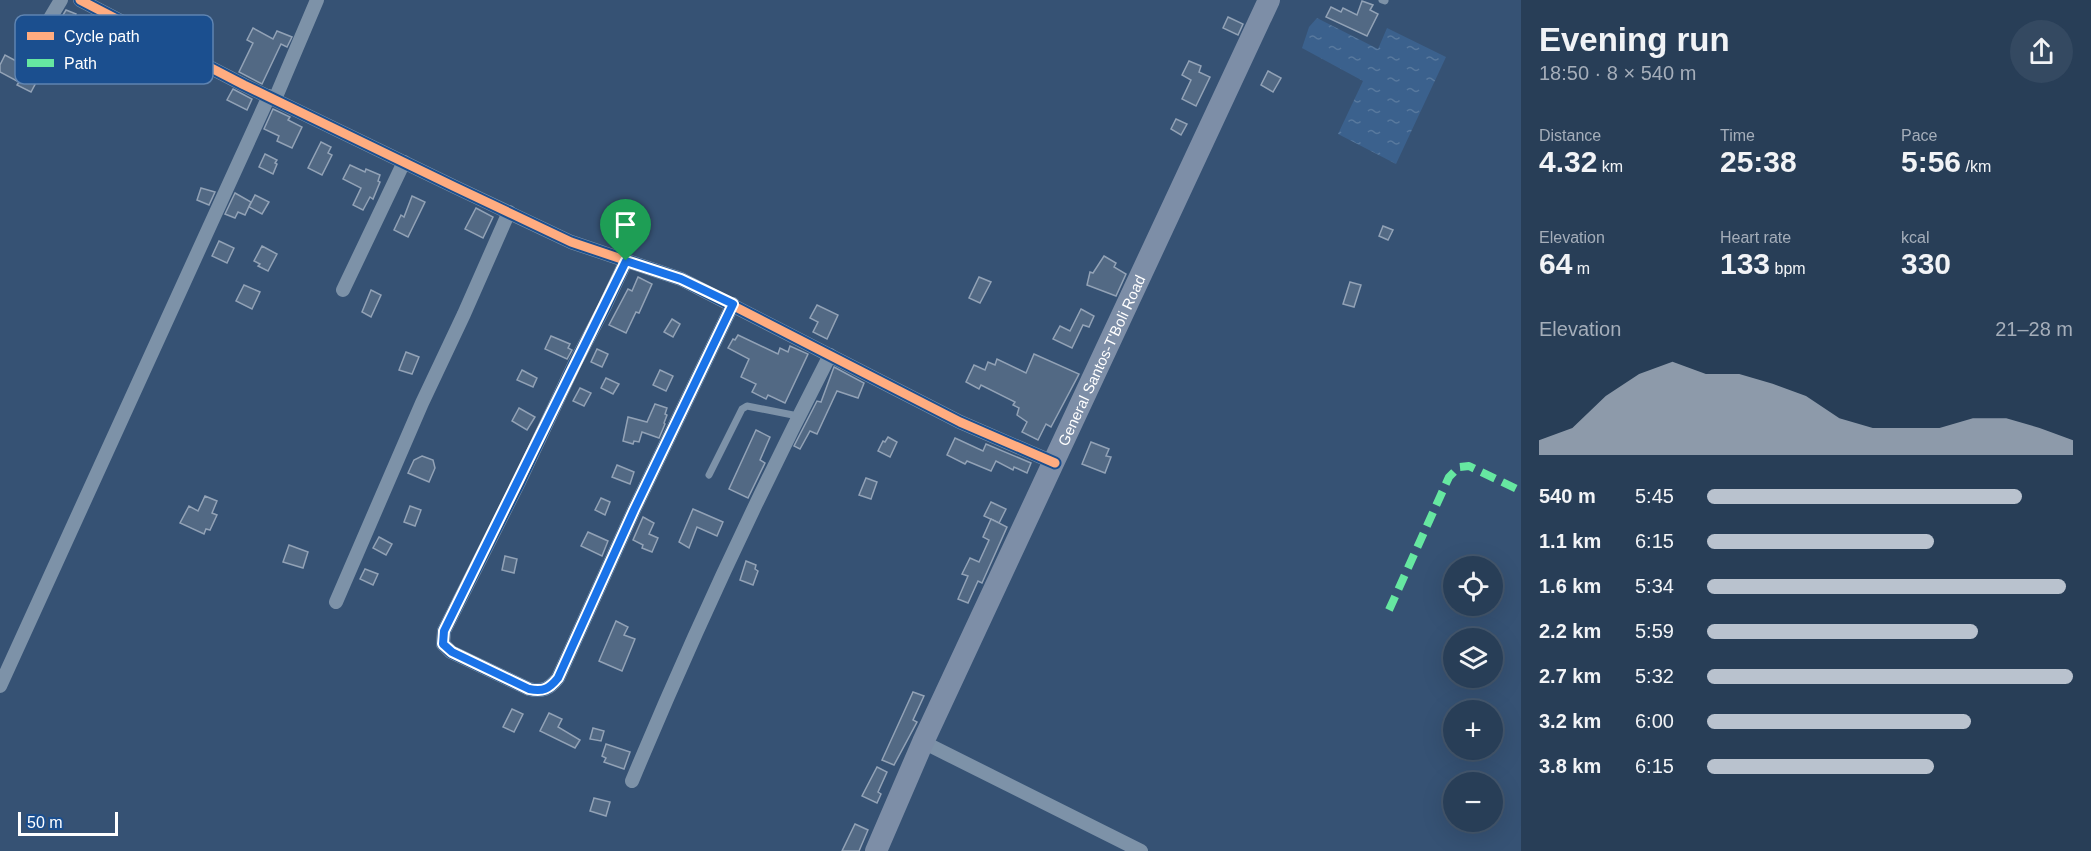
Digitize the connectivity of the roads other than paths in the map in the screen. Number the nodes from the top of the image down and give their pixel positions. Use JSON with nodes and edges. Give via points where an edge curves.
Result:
{"nodes":[{"id":1,"x":61,"y":0,"type":"edge"},
{"id":2,"x":80,"y":0,"type":"edge"},
{"id":3,"x":317,"y":0,"type":"edge"},
{"id":4,"x":1269,"y":0,"type":"edge"},
{"id":5,"x":52,"y":15,"type":"edge"},
{"id":6,"x":109,"y":15,"type":"edge"},
{"id":7,"x":213,"y":68,"type":"edge"},
{"id":8,"x":272,"y":98,"type":"junction"},
{"id":9,"x":404,"y":162,"type":"junction"},
{"id":10,"x":509,"y":212,"type":"junction"},
{"id":11,"x":626,"y":261,"type":"junction"},
{"id":12,"x":343,"y":290,"type":"dead end"},
{"id":13,"x":733,"y":304,"type":"junction"},
{"id":14,"x":830,"y":355,"type":"junction"},
{"id":15,"x":798,"y":416,"type":"junction"},
{"id":16,"x":1055,"y":463,"type":"junction"},
{"id":17,"x":709,"y":475,"type":"dead end"},
{"id":18,"x":336,"y":602,"type":"dead end"},
{"id":19,"x":0,"y":686,"type":"edge"},
{"id":20,"x":923,"y":742,"type":"junction"},
{"id":21,"x":632,"y":781,"type":"dead end"},
{"id":22,"x":1112,"y":845,"type":"edge"},
{"id":23,"x":876,"y":851,"type":"edge"},
{"id":24,"x":1141,"y":851,"type":"edge"}],
"edges":[{"from":1,"to":5,"type":"street"},
{"from":2,"to":6,"type":"street"},
{"from":3,"to":8,"type":"street"},
{"from":4,"to":16,"type":"main road","name":"General Santos-T'Boli Road"},
{"from":7,"to":8,"type":"street"},
{"from":8,"to":9,"type":"street"},
{"from":8,"to":19,"type":"street"},
{"from":9,"to":10,"type":"street"},
{"from":9,"to":12,"type":"street"},
{"from":10,"to":11,"type":"street","via":[[571,242]]},
{"from":10,"to":18,"type":"street"},
{"from":11,"to":13,"type":"street","via":[[681,279]]},
{"from":11,"to":13,"type":"street","via":[[442,638],[452,652],[529,689],[546,690],[558,678]]},
{"from":13,"to":14,"type":"street"},
{"from":14,"to":15,"type":"street"},
{"from":14,"to":16,"type":"street","via":[[960,422]]},
{"from":15,"to":17,"type":"lane","via":[[747,406],[742,409]]},
{"from":15,"to":21,"type":"street","via":[[677,673]]},
{"from":16,"to":20,"type":"main road","name":"General Santos-T'Boli Road"},
{"from":20,"to":22,"type":"street"},
{"from":20,"to":23,"type":"main road","name":"General Santos-T'Boli Road"},
{"from":22,"to":24,"type":"street"}]}
